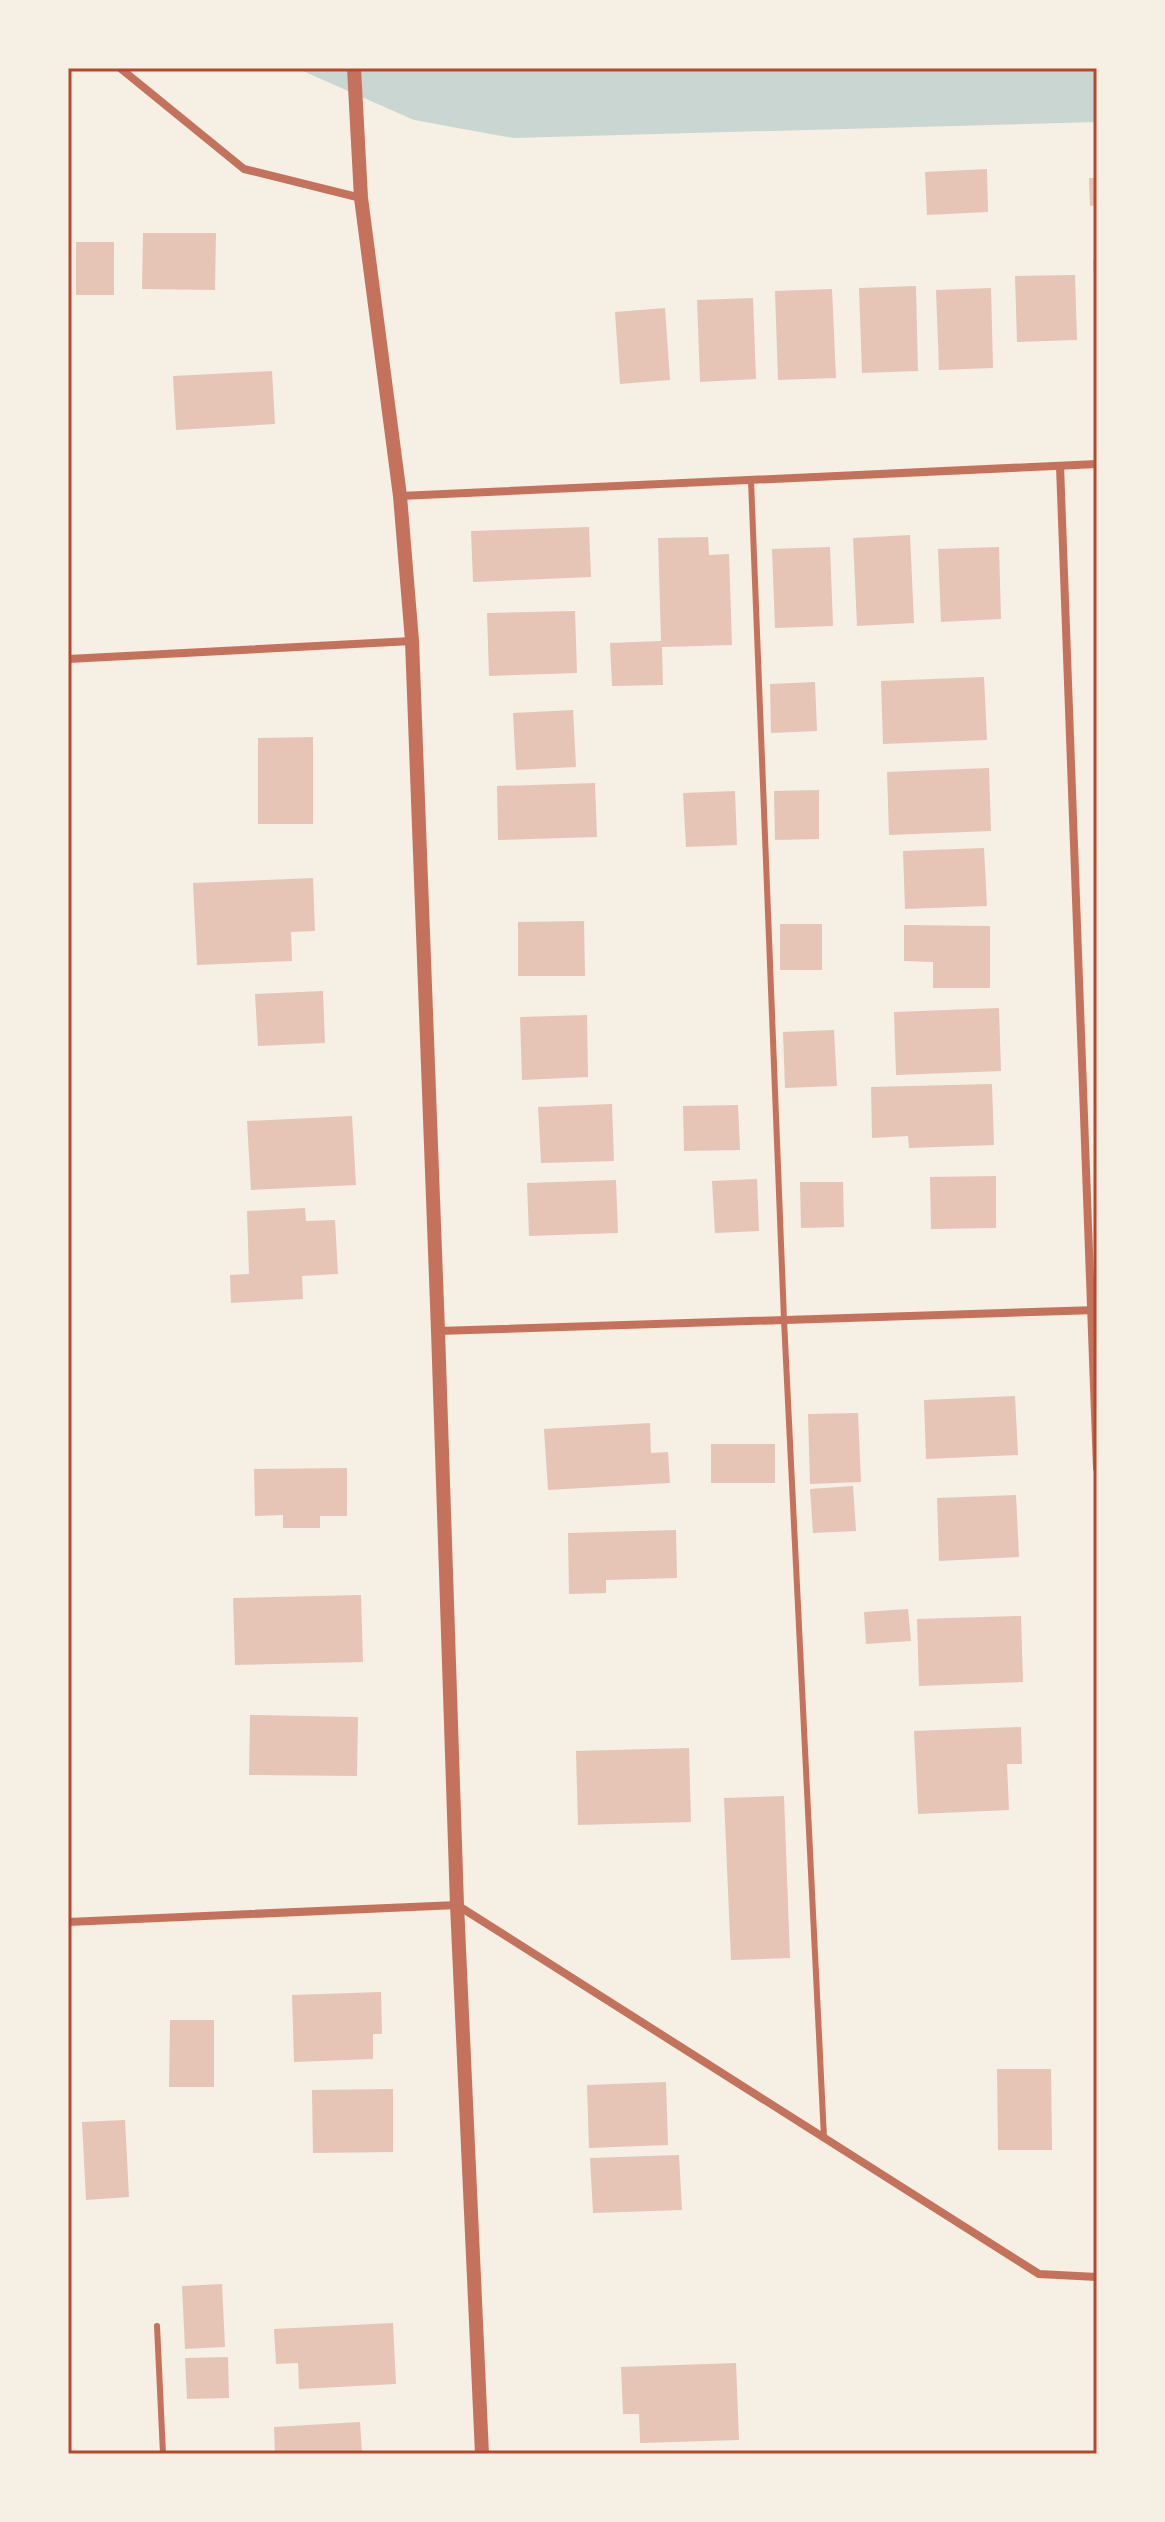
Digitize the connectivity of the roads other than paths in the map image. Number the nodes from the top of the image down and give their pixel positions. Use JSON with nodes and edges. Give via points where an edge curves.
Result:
{"nodes":[{"id":1,"x":120,"y":68,"type":"edge"},
{"id":2,"x":354,"y":68,"type":"edge"},
{"id":3,"x":361,"y":198,"type":"junction"},
{"id":4,"x":1097,"y":464,"type":"edge"},
{"id":5,"x":1060,"y":466,"type":"junction"},
{"id":6,"x":751,"y":480,"type":"junction"},
{"id":7,"x":400,"y":496,"type":"junction"},
{"id":8,"x":412,"y":641,"type":"junction"},
{"id":9,"x":68,"y":659,"type":"edge"},
{"id":10,"x":1094,"y":1310,"type":"edge"},
{"id":11,"x":784,"y":1320,"type":"junction"},
{"id":12,"x":438,"y":1331,"type":"junction"},
{"id":13,"x":1097,"y":1468,"type":"edge"},
{"id":14,"x":457,"y":1905,"type":"junction"},
{"id":15,"x":68,"y":1922,"type":"edge"},
{"id":16,"x":824,"y":2138,"type":"junction"},
{"id":17,"x":1097,"y":2277,"type":"edge"},
{"id":18,"x":157,"y":2326,"type":"dead end"},
{"id":19,"x":163,"y":2454,"type":"edge"},
{"id":20,"x":482,"y":2454,"type":"edge"}],
"edges":[{"from":1,"to":3,"type":"street","via":[[244,169]]},
{"from":2,"to":3,"type":"street"},
{"from":3,"to":7,"type":"street"},
{"from":4,"to":5,"type":"street"},
{"from":5,"to":6,"type":"street"},
{"from":5,"to":10,"type":"street"},
{"from":6,"to":7,"type":"street"},
{"from":6,"to":11,"type":"lane"},
{"from":7,"to":8,"type":"street"},
{"from":8,"to":9,"type":"street"},
{"from":8,"to":12,"type":"street"},
{"from":10,"to":11,"type":"street"},
{"from":10,"to":13,"type":"street"},
{"from":11,"to":12,"type":"street"},
{"from":11,"to":16,"type":"lane"},
{"from":12,"to":14,"type":"street"},
{"from":14,"to":15,"type":"street"},
{"from":14,"to":16,"type":"street"},
{"from":14,"to":20,"type":"street"},
{"from":16,"to":17,"type":"street","via":[[1039,2274]]},
{"from":18,"to":19,"type":"lane"}]}
